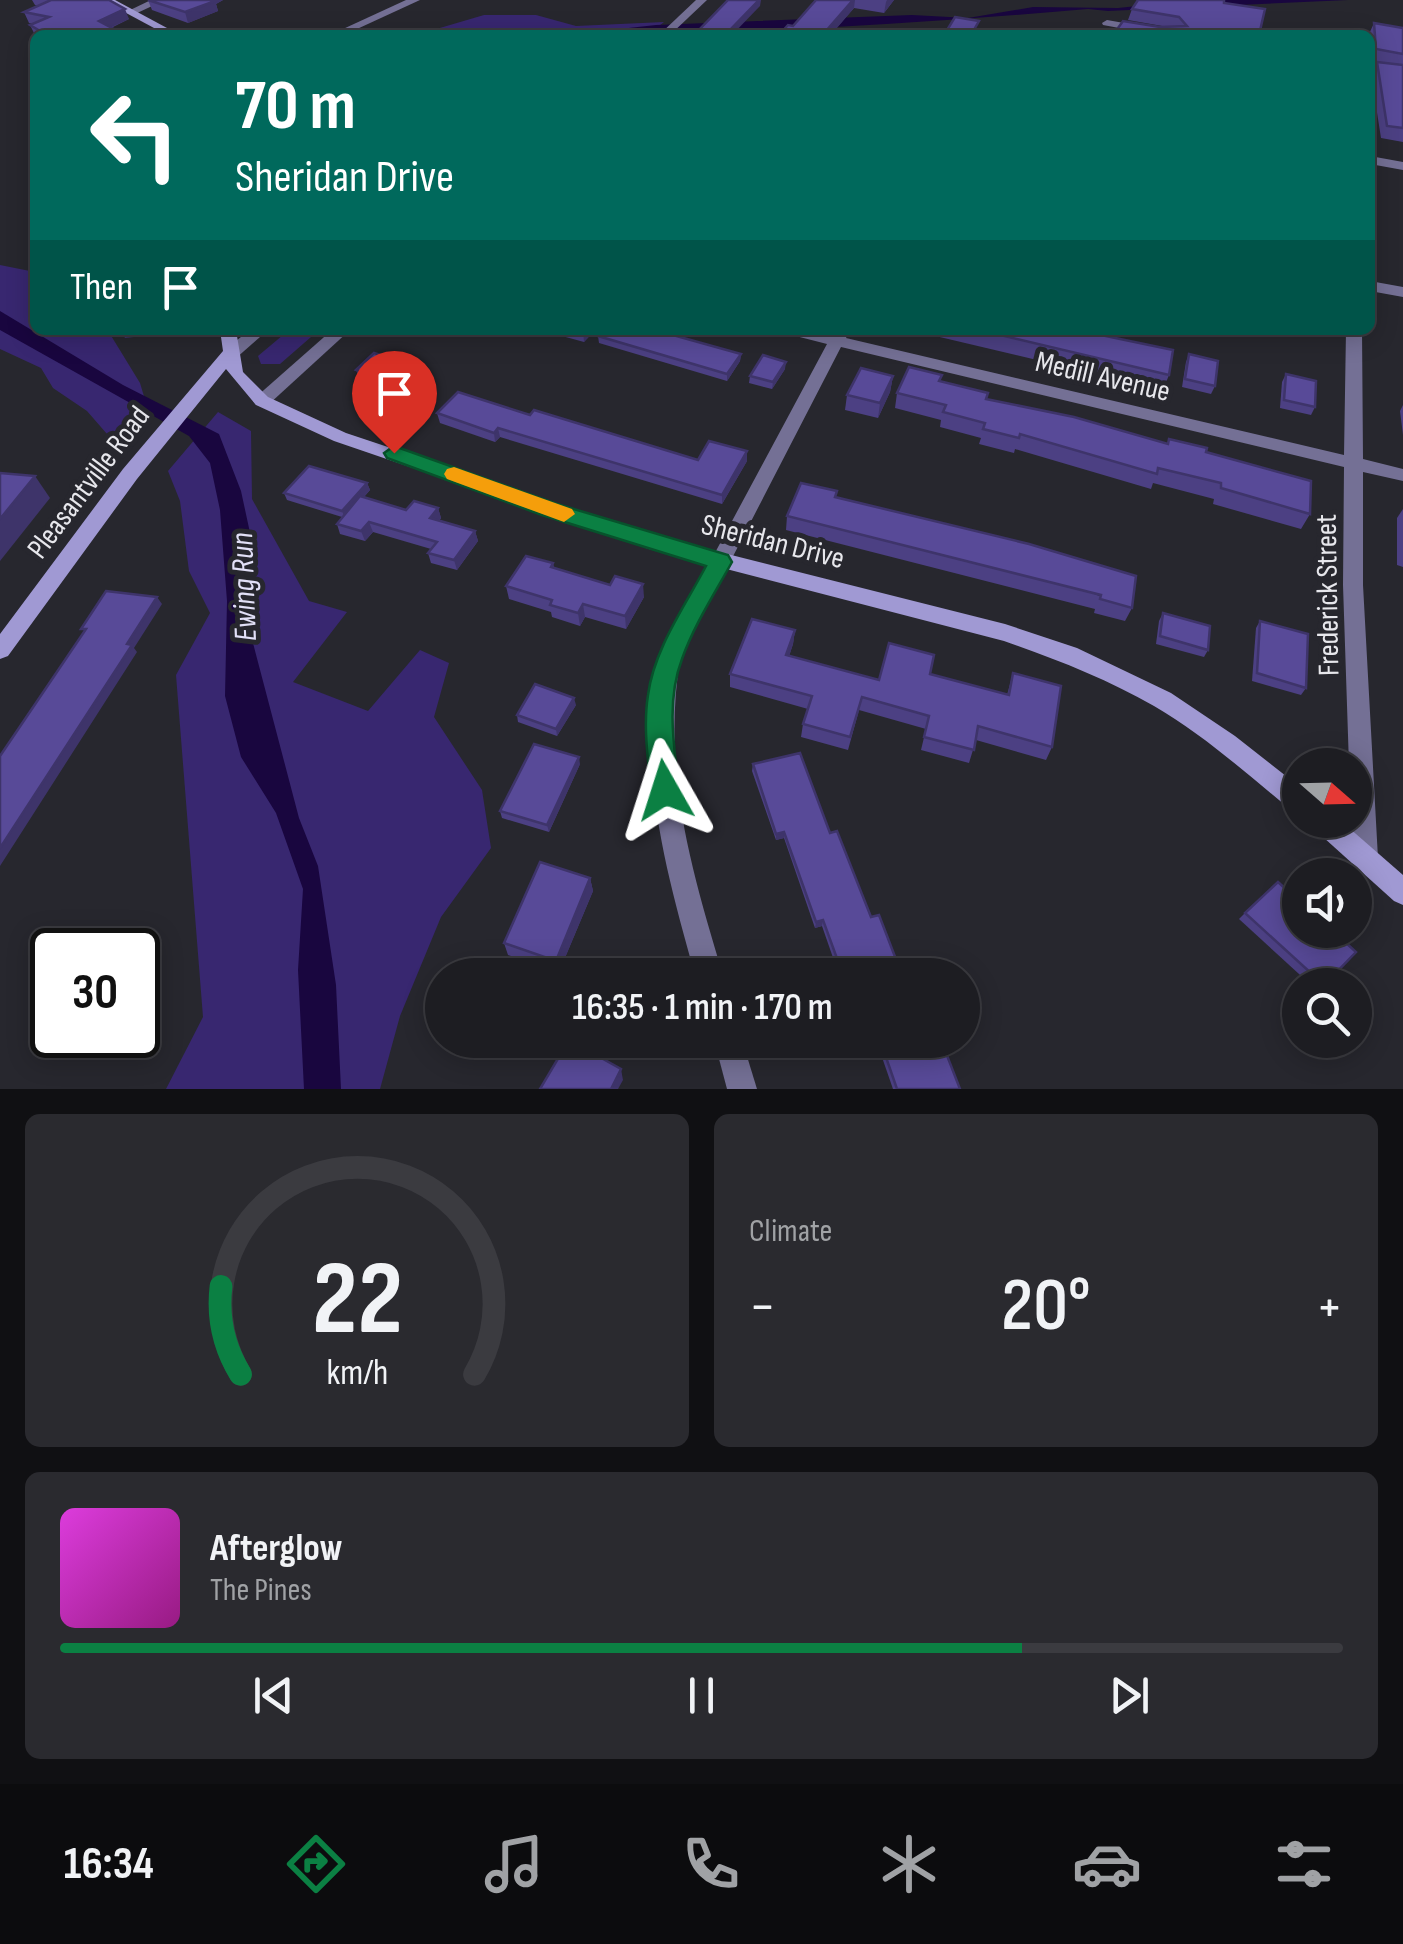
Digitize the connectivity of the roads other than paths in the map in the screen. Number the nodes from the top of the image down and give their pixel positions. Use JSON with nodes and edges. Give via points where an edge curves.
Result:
{"nodes":[{"id":1,"x":107,"y":0,"type":"edge"},
{"id":2,"x":160,"y":0,"type":"edge"},
{"id":3,"x":415,"y":0,"type":"edge"},
{"id":4,"x":702,"y":0,"type":"edge"},
{"id":5,"x":131,"y":12,"type":"junction"},
{"id":6,"x":1107,"y":24,"type":"dead end"},
{"id":7,"x":165,"y":30,"type":"edge"},
{"id":8,"x":347,"y":30,"type":"edge"},
{"id":9,"x":669,"y":30,"type":"edge"},
{"id":10,"x":1144,"y":30,"type":"edge"},
{"id":11,"x":1375,"y":161,"type":"edge"},
{"id":12,"x":1403,"y":166,"type":"edge"},
{"id":13,"x":1375,"y":287,"type":"edge"},
{"id":14,"x":1403,"y":292,"type":"edge"},
{"id":15,"x":228,"y":335,"type":"edge"},
{"id":16,"x":254,"y":335,"type":"edge"},
{"id":17,"x":336,"y":335,"type":"edge"},
{"id":18,"x":839,"y":335,"type":"edge"},
{"id":19,"x":1354,"y":335,"type":"edge"},
{"id":20,"x":230,"y":354,"type":"junction"},
{"id":21,"x":262,"y":401,"type":"junction"},
{"id":22,"x":1355,"y":464,"type":"junction"},
{"id":23,"x":1403,"y":476,"type":"edge"},
{"id":24,"x":720,"y":562,"type":"junction"},
{"id":25,"x":0,"y":650,"type":"edge"},
{"id":26,"x":1282,"y":787,"type":"edge"},
{"id":27,"x":1342,"y":838,"type":"edge"},
{"id":28,"x":1365,"y":858,"type":"joint"},
{"id":29,"x":1372,"y":864,"type":"edge"},
{"id":30,"x":1403,"y":892,"type":"edge"},
{"id":31,"x":705,"y":958,"type":"edge"},
{"id":32,"x":733,"y":1058,"type":"edge"},
{"id":33,"x":742,"y":1089,"type":"edge"}],
"edges":[{"from":1,"to":5,"type":"main road"},
{"from":2,"to":5,"type":"street"},
{"from":3,"to":8,"type":"street"},
{"from":4,"to":9,"type":"street"},
{"from":5,"to":7,"type":"main road"},
{"from":6,"to":10,"type":"street"},
{"from":11,"to":12,"type":"street"},
{"from":13,"to":14,"type":"street"},
{"from":15,"to":20,"type":"main road"},
{"from":16,"to":20,"type":"street"},
{"from":17,"to":21,"type":"street"},
{"from":18,"to":22,"type":"street","name":"Medill Avenue"},
{"from":18,"to":24,"type":"street"},
{"from":19,"to":22,"type":"street","name":"Frederick Street"},
{"from":20,"to":21,"type":"main road","name":"Sheridan Drive","via":[[236,374]]},
{"from":20,"to":25,"type":"main road","name":"Pleasantville Road"},
{"from":21,"to":24,"type":"main road","name":"Sheridan Drive","via":[[340,436]]},
{"from":22,"to":23,"type":"street","name":"Medill Avenue"},
{"from":22,"to":28,"type":"street","name":"Frederick Street","via":[[1353,585]]},
{"from":24,"to":26,"type":"main road","name":"Sheridan Drive","via":[[1069,654],[1163,700]]},
{"from":24,"to":31,"type":"street","via":[[669,659],[659,731],[668,810]]},
{"from":27,"to":28,"type":"main road"},
{"from":29,"to":30,"type":"main road"},
{"from":32,"to":33,"type":"street"}]}
